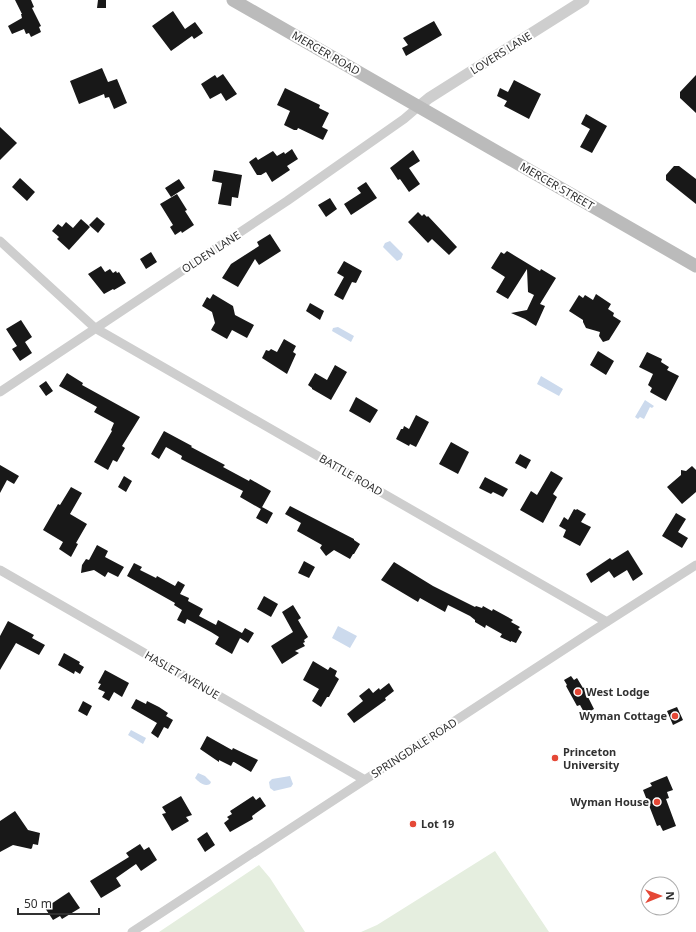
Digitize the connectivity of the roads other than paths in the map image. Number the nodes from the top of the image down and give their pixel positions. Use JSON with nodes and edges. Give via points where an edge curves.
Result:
{"nodes":[{"id":1,"x":233,"y":0,"type":"edge"},
{"id":2,"x":584,"y":0,"type":"edge"},
{"id":3,"x":418,"y":107,"type":"junction"},
{"id":4,"x":0,"y":241,"type":"edge"},
{"id":5,"x":696,"y":266,"type":"edge"},
{"id":6,"x":95,"y":328,"type":"junction"},
{"id":7,"x":0,"y":392,"type":"edge"},
{"id":8,"x":696,"y":565,"type":"edge"},
{"id":9,"x":0,"y":570,"type":"edge"},
{"id":10,"x":607,"y":622,"type":"junction"},
{"id":11,"x":365,"y":780,"type":"junction"},
{"id":12,"x":132,"y":932,"type":"edge"}],
"edges":[{"from":1,"to":3,"type":"main road","name":"MERCER ROAD"},
{"from":2,"to":3,"type":"street","name":"LOVERS LANE"},
{"from":3,"to":5,"type":"main road","name":"MERCER STREET"},
{"from":3,"to":6,"type":"street","name":"OLDEN LANE","via":[[282,205]]},
{"from":4,"to":6,"type":"street","name":"BATTLE ROAD"},
{"from":6,"to":7,"type":"street","name":"OLDEN LANE"},
{"from":6,"to":10,"type":"street","name":"BATTLE ROAD"},
{"from":8,"to":10,"type":"street","name":"SPRINGDALE ROAD"},
{"from":9,"to":11,"type":"street","name":"HASLET AVENUE"},
{"from":10,"to":11,"type":"street","name":"SPRINGDALE ROAD"},
{"from":11,"to":12,"type":"street","name":"SPRINGDALE ROAD"}]}
